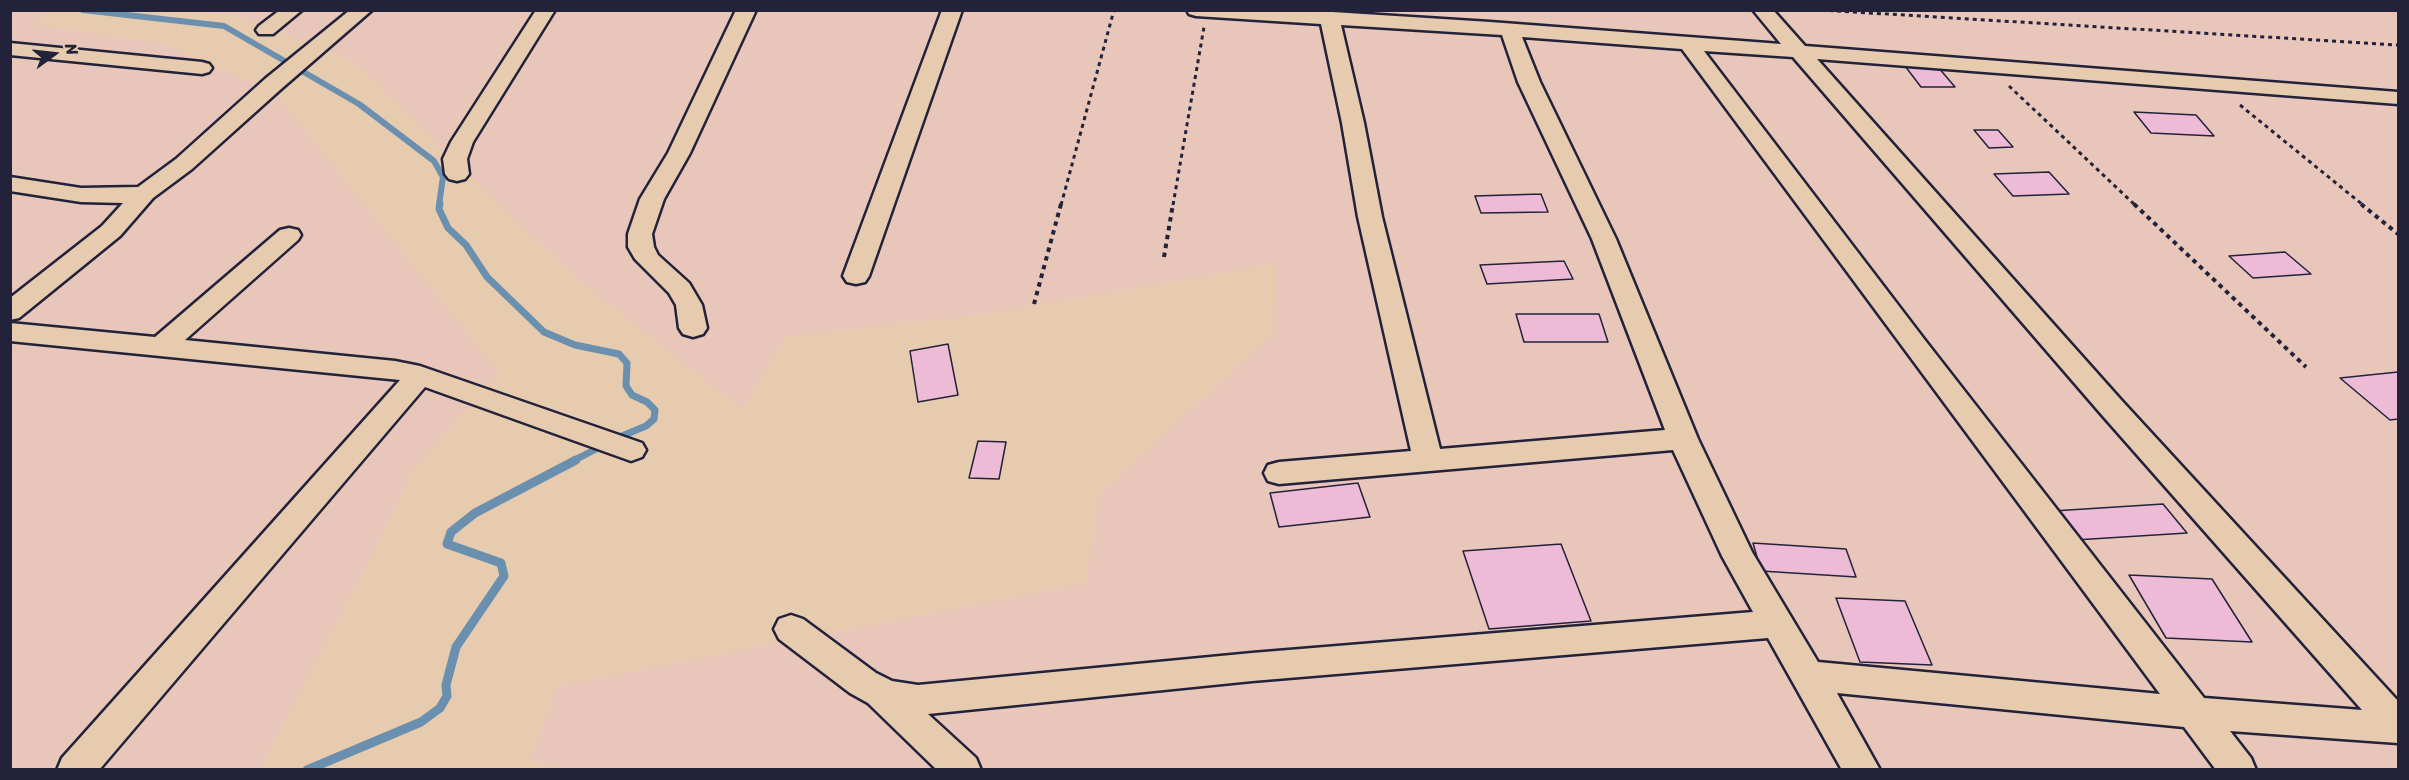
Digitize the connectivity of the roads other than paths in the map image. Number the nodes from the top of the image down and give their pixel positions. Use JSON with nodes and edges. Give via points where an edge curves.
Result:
{"nodes":[{"id":1,"x":294,"y":10,"type":"edge"},
{"id":2,"x":363,"y":10,"type":"edge"},
{"id":3,"x":546,"y":10,"type":"edge"},
{"id":4,"x":746,"y":10,"type":"edge"},
{"id":5,"x":952,"y":10,"type":"edge"},
{"id":6,"x":1196,"y":10,"type":"edge"},
{"id":7,"x":1762,"y":10,"type":"edge"},
{"id":8,"x":1206,"y":11,"type":"edge"},
{"id":9,"x":1330,"y":19,"type":"junction"},
{"id":10,"x":1495,"y":23,"type":"edge"},
{"id":11,"x":266,"y":30,"type":"dead end"},
{"id":12,"x":1688,"y":43,"type":"junction"},
{"id":13,"x":10,"y":49,"type":"edge"},
{"id":14,"x":1799,"y":52,"type":"junction"},
{"id":15,"x":202,"y":68,"type":"dead end"},
{"id":16,"x":2398,"y":98,"type":"edge"},
{"id":17,"x":457,"y":174,"type":"dead end"},
{"id":18,"x":10,"y":184,"type":"edge"},
{"id":19,"x":145,"y":193,"type":"junction"},
{"id":20,"x":289,"y":236,"type":"dead end"},
{"id":21,"x":856,"y":276,"type":"dead end"},
{"id":22,"x":10,"y":312,"type":"edge"},
{"id":23,"x":693,"y":328,"type":"dead end"},
{"id":24,"x":10,"y":332,"type":"edge"},
{"id":25,"x":162,"y":346,"type":"junction"},
{"id":26,"x":420,"y":375,"type":"junction"},
{"id":27,"x":1683,"y":439,"type":"junction"},
{"id":28,"x":631,"y":450,"type":"dead end"},
{"id":29,"x":1428,"y":459,"type":"junction"},
{"id":30,"x":1279,"y":473,"type":"dead end"},
{"id":31,"x":1777,"y":624,"type":"junction"},
{"id":32,"x":791,"y":629,"type":"dead end"},
{"id":33,"x":1808,"y":676,"type":"junction"},
{"id":34,"x":881,"y":693,"type":"junction"},
{"id":35,"x":2196,"y":713,"type":"junction"},
{"id":36,"x":2398,"y":726,"type":"edge"},
{"id":37,"x":75,"y":770,"type":"edge"},
{"id":38,"x":963,"y":770,"type":"edge"},
{"id":39,"x":1862,"y":770,"type":"edge"},
{"id":40,"x":2238,"y":770,"type":"edge"}],
"edges":[{"from":1,"to":11,"type":"street"},
{"from":2,"to":19,"type":"street"},
{"from":3,"to":17,"type":"street","via":[[462,142],[455,159]]},
{"from":4,"to":23,"type":"street","via":[[680,153],[652,199],[640,234],[641,247],[648,259],[680,289],[690,305]]},
{"from":5,"to":21,"type":"street"},
{"from":6,"to":8,"type":"street"},
{"from":7,"to":14,"type":"street"},
{"from":8,"to":9,"type":"street"},
{"from":9,"to":10,"type":"street"},
{"from":9,"to":29,"type":"street","via":[[1372,228]]},
{"from":10,"to":12,"type":"street"},
{"from":10,"to":27,"type":"street","via":[[1529,82],[1604,239]]},
{"from":12,"to":14,"type":"street"},
{"from":12,"to":35,"type":"street"},
{"from":13,"to":15,"type":"street"},
{"from":14,"to":16,"type":"street"},
{"from":14,"to":36,"type":"street"},
{"from":18,"to":19,"type":"street","via":[[81,195]]},
{"from":19,"to":22,"type":"street","via":[[111,231]]},
{"from":20,"to":25,"type":"street"},
{"from":24,"to":25,"type":"street"},
{"from":25,"to":26,"type":"street"},
{"from":26,"to":28,"type":"street"},
{"from":26,"to":37,"type":"street"},
{"from":27,"to":29,"type":"street"},
{"from":27,"to":31,"type":"street","via":[[1738,556]]},
{"from":29,"to":30,"type":"street"},
{"from":31,"to":33,"type":"street"},
{"from":31,"to":34,"type":"street","via":[[1252,667],[961,697],[918,700]]},
{"from":32,"to":34,"type":"street"},
{"from":33,"to":35,"type":"street"},
{"from":33,"to":39,"type":"street"},
{"from":34,"to":38,"type":"street"},
{"from":35,"to":36,"type":"street"},
{"from":35,"to":40,"type":"street"}]}
